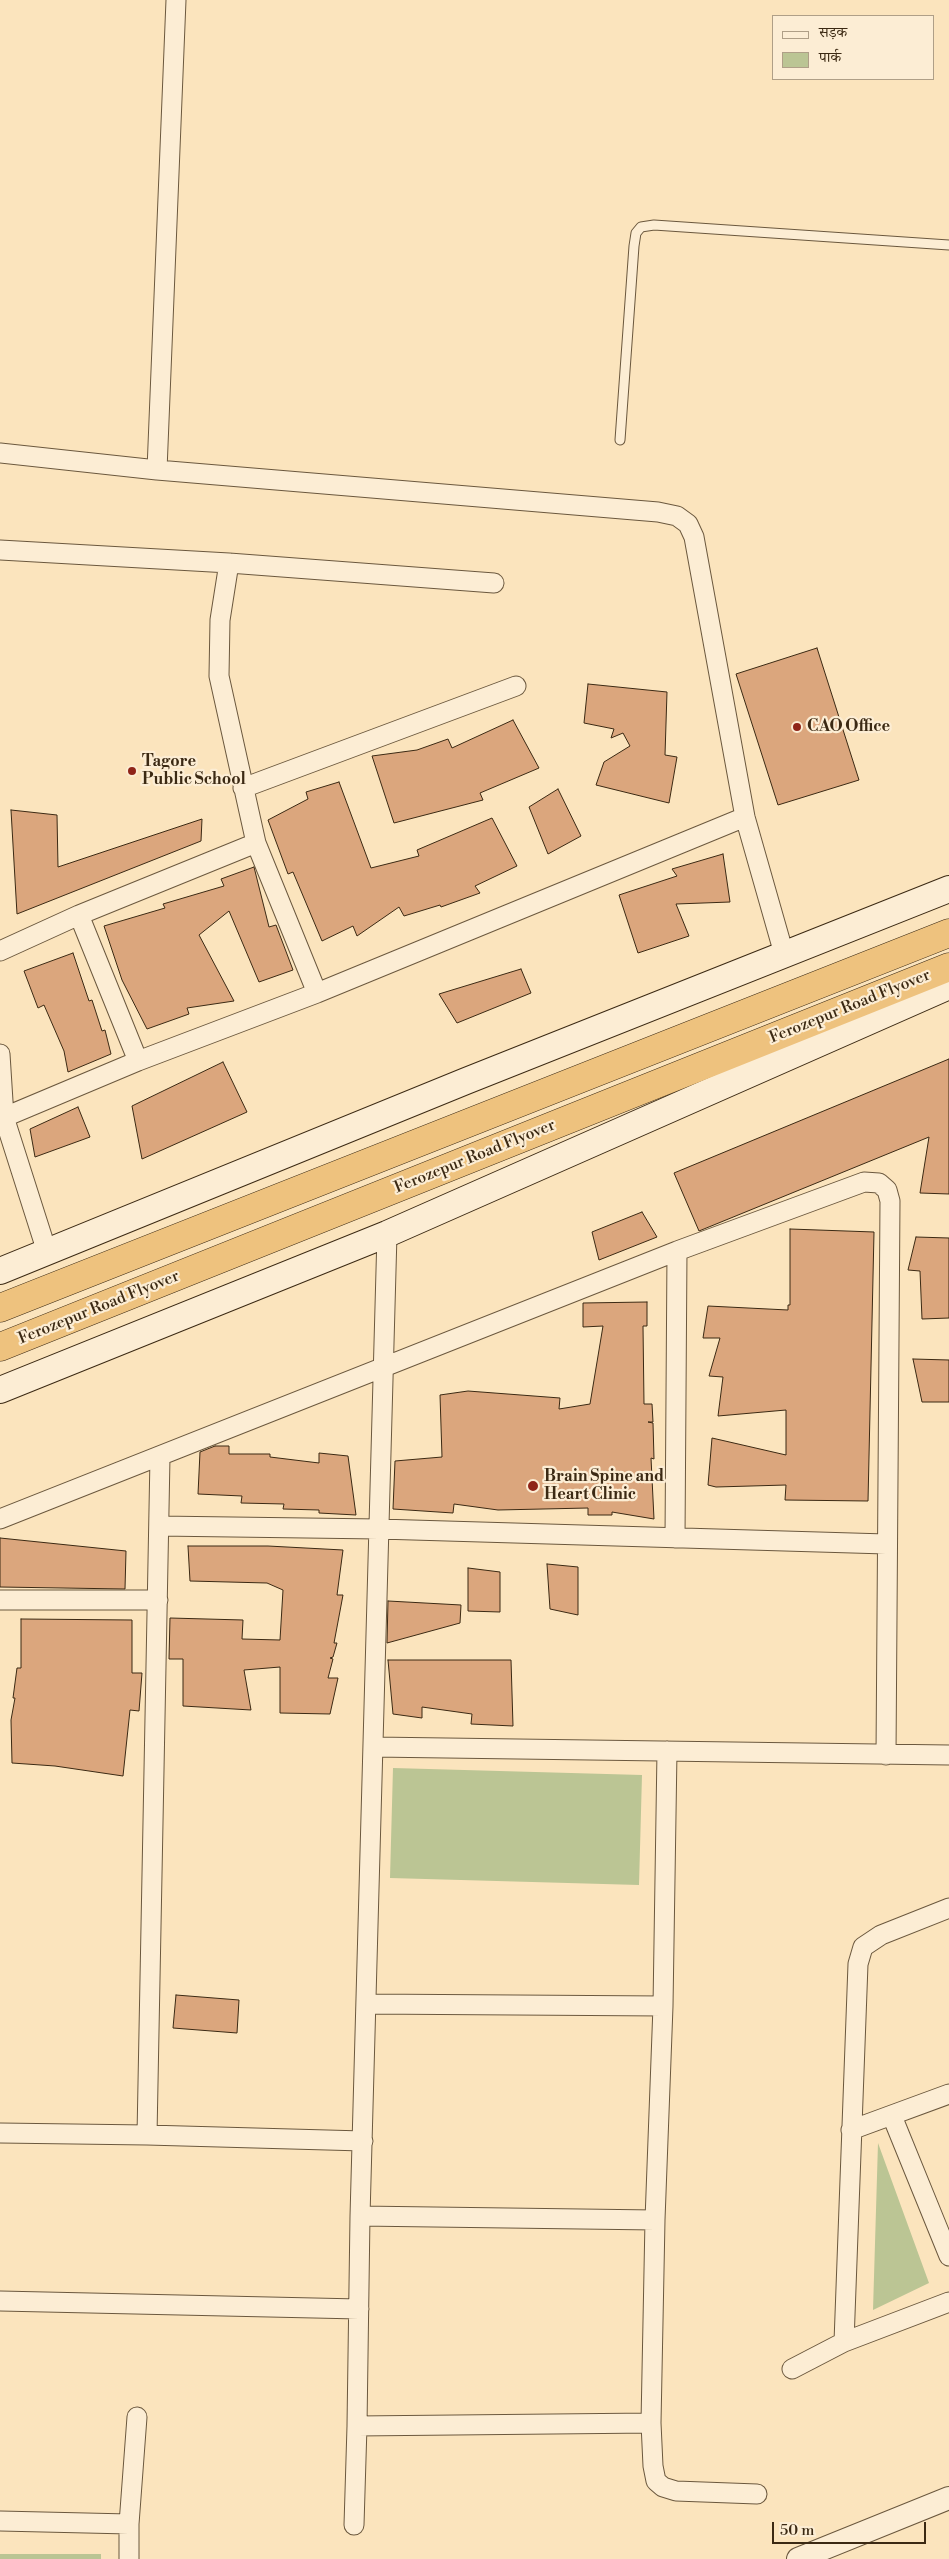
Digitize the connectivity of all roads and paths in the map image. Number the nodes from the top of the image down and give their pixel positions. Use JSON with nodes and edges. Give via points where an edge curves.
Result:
{"nodes":[{"id":1,"x":176,"y":0,"type":"edge"},
{"id":2,"x":949,"y":245,"type":"edge"},
{"id":3,"x":620,"y":440,"type":"dead end"},
{"id":4,"x":0,"y":453,"type":"edge"},
{"id":5,"x":157,"y":470,"type":"junction"},
{"id":6,"x":0,"y":550,"type":"edge"},
{"id":7,"x":229,"y":563,"type":"junction"},
{"id":8,"x":494,"y":583,"type":"dead end"},
{"id":9,"x":516,"y":686,"type":"dead end"},
{"id":10,"x":243,"y":788,"type":"junction"},
{"id":11,"x":746,"y":817,"type":"junction"},
{"id":12,"x":256,"y":843,"type":"junction"},
{"id":13,"x":949,"y":889,"type":"edge"},
{"id":14,"x":79,"y":915,"type":"junction"},
{"id":15,"x":949,"y":933,"type":"edge"},
{"id":16,"x":0,"y":951,"type":"edge"},
{"id":17,"x":784,"y":954,"type":"junction"},
{"id":18,"x":949,"y":967,"type":"edge"},
{"id":19,"x":949,"y":986,"type":"edge"},
{"id":20,"x":317,"y":993,"type":"junction"},
{"id":21,"x":0,"y":1054,"type":"edge"},
{"id":22,"x":138,"y":1061,"type":"junction"},
{"id":23,"x":2,"y":1118,"type":"edge"},
{"id":24,"x":387,"y":1234,"type":"junction"},
{"id":25,"x":677,"y":1251,"type":"junction"},
{"id":26,"x":47,"y":1252,"type":"junction"},
{"id":27,"x":0,"y":1270,"type":"edge"},
{"id":28,"x":0,"y":1308,"type":"edge"},
{"id":29,"x":0,"y":1347,"type":"edge"},
{"id":30,"x":383,"y":1369,"type":"junction"},
{"id":31,"x":0,"y":1390,"type":"edge"},
{"id":32,"x":160,"y":1456,"type":"junction"},
{"id":33,"x":0,"y":1519,"type":"edge"},
{"id":34,"x":159,"y":1526,"type":"junction"},
{"id":35,"x":379,"y":1529,"type":"junction"},
{"id":36,"x":675,"y":1538,"type":"junction"},
{"id":37,"x":886,"y":1544,"type":"junction"},
{"id":38,"x":0,"y":1600,"type":"edge"},
{"id":39,"x":158,"y":1600,"type":"junction"},
{"id":40,"x":374,"y":1747,"type":"junction"},
{"id":41,"x":668,"y":1751,"type":"junction"},
{"id":42,"x":886,"y":1754,"type":"junction"},
{"id":43,"x":949,"y":1755,"type":"edge"},
{"id":44,"x":949,"y":1908,"type":"edge"},
{"id":45,"x":367,"y":2004,"type":"junction"},
{"id":46,"x":663,"y":2006,"type":"junction"},
{"id":47,"x":949,"y":2094,"type":"edge"},
{"id":48,"x":892,"y":2116,"type":"junction"},
{"id":49,"x":851,"y":2130,"type":"junction"},
{"id":50,"x":0,"y":2133,"type":"edge"},
{"id":51,"x":147,"y":2136,"type":"junction"},
{"id":52,"x":363,"y":2141,"type":"junction"},
{"id":53,"x":360,"y":2216,"type":"junction"},
{"id":54,"x":655,"y":2220,"type":"junction"},
{"id":55,"x":949,"y":2256,"type":"edge"},
{"id":56,"x":0,"y":2301,"type":"edge"},
{"id":57,"x":949,"y":2302,"type":"edge"},
{"id":58,"x":360,"y":2308,"type":"junction"},
{"id":59,"x":844,"y":2342,"type":"junction"},
{"id":60,"x":792,"y":2369,"type":"dead end"},
{"id":61,"x":136,"y":2417,"type":"dead end"},
{"id":62,"x":651,"y":2423,"type":"junction"},
{"id":63,"x":357,"y":2426,"type":"junction"},
{"id":64,"x":757,"y":2494,"type":"dead end"},
{"id":65,"x":949,"y":2498,"type":"edge"},
{"id":66,"x":0,"y":2521,"type":"edge"},
{"id":67,"x":129,"y":2524,"type":"junction"},
{"id":68,"x":354,"y":2525,"type":"dead end"},
{"id":69,"x":128,"y":2559,"type":"edge"},
{"id":70,"x":798,"y":2559,"type":"edge"}],
"edges":[{"from":1,"to":5,"type":"street"},
{"from":2,"to":3,"type":"lane","via":[[654,225],[641,227],[634,246]]},
{"from":4,"to":5,"type":"street"},
{"from":5,"to":11,"type":"street","via":[[677,516],[688,524],[694,537]]},
{"from":6,"to":7,"type":"street"},
{"from":7,"to":8,"type":"street"},
{"from":7,"to":10,"type":"street","via":[[220,620],[218,676]]},
{"from":9,"to":10,"type":"street"},
{"from":10,"to":12,"type":"street"},
{"from":11,"to":17,"type":"street"},
{"from":11,"to":20,"type":"street"},
{"from":12,"to":14,"type":"street"},
{"from":12,"to":20,"type":"street"},
{"from":13,"to":17,"type":"main road"},
{"from":14,"to":16,"type":"street"},
{"from":14,"to":22,"type":"street"},
{"from":15,"to":28,"type":"highway","name":"Ferozepur Road Flyover"},
{"from":17,"to":26,"type":"main road"},
{"from":18,"to":29,"type":"highway","name":"Ferozepur Road Flyover"},
{"from":19,"to":24,"type":"main road"},
{"from":20,"to":22,"type":"street"},
{"from":21,"to":23,"type":"street"},
{"from":22,"to":23,"type":"street"},
{"from":23,"to":26,"type":"street"},
{"from":24,"to":30,"type":"street"},
{"from":24,"to":31,"type":"main road"},
{"from":25,"to":30,"type":"street"},
{"from":25,"to":36,"type":"street"},
{"from":25,"to":37,"type":"street","via":[[864,1182],[879,1183],[886,1190],[890,1201]]},
{"from":26,"to":27,"type":"main road"},
{"from":30,"to":32,"type":"street"},
{"from":30,"to":35,"type":"street"},
{"from":32,"to":33,"type":"street"},
{"from":32,"to":34,"type":"street"},
{"from":34,"to":35,"type":"street"},
{"from":34,"to":39,"type":"street"},
{"from":35,"to":36,"type":"street"},
{"from":35,"to":40,"type":"street"},
{"from":36,"to":37,"type":"street"},
{"from":37,"to":42,"type":"street"},
{"from":38,"to":39,"type":"street"},
{"from":39,"to":51,"type":"street"},
{"from":40,"to":41,"type":"street"},
{"from":40,"to":45,"type":"street"},
{"from":41,"to":42,"type":"street"},
{"from":41,"to":46,"type":"street"},
{"from":42,"to":43,"type":"street"},
{"from":44,"to":49,"type":"street","via":[[881,1936],[863,1947],[858,1964]]},
{"from":45,"to":46,"type":"street"},
{"from":45,"to":52,"type":"street"},
{"from":46,"to":54,"type":"street"},
{"from":47,"to":48,"type":"street"},
{"from":48,"to":49,"type":"street"},
{"from":48,"to":55,"type":"street"},
{"from":49,"to":59,"type":"street"},
{"from":50,"to":51,"type":"street"},
{"from":51,"to":52,"type":"street"},
{"from":52,"to":53,"type":"street"},
{"from":53,"to":54,"type":"street"},
{"from":53,"to":58,"type":"street"},
{"from":54,"to":62,"type":"street"},
{"from":56,"to":58,"type":"street"},
{"from":57,"to":59,"type":"street"},
{"from":58,"to":63,"type":"street"},
{"from":59,"to":60,"type":"street"},
{"from":61,"to":67,"type":"street"},
{"from":62,"to":63,"type":"street"},
{"from":62,"to":64,"type":"street","via":[[656,2481],[664,2487],[676,2491]]},
{"from":63,"to":68,"type":"street"},
{"from":65,"to":70,"type":"street"},
{"from":66,"to":67,"type":"street"},
{"from":67,"to":69,"type":"street"}]}
